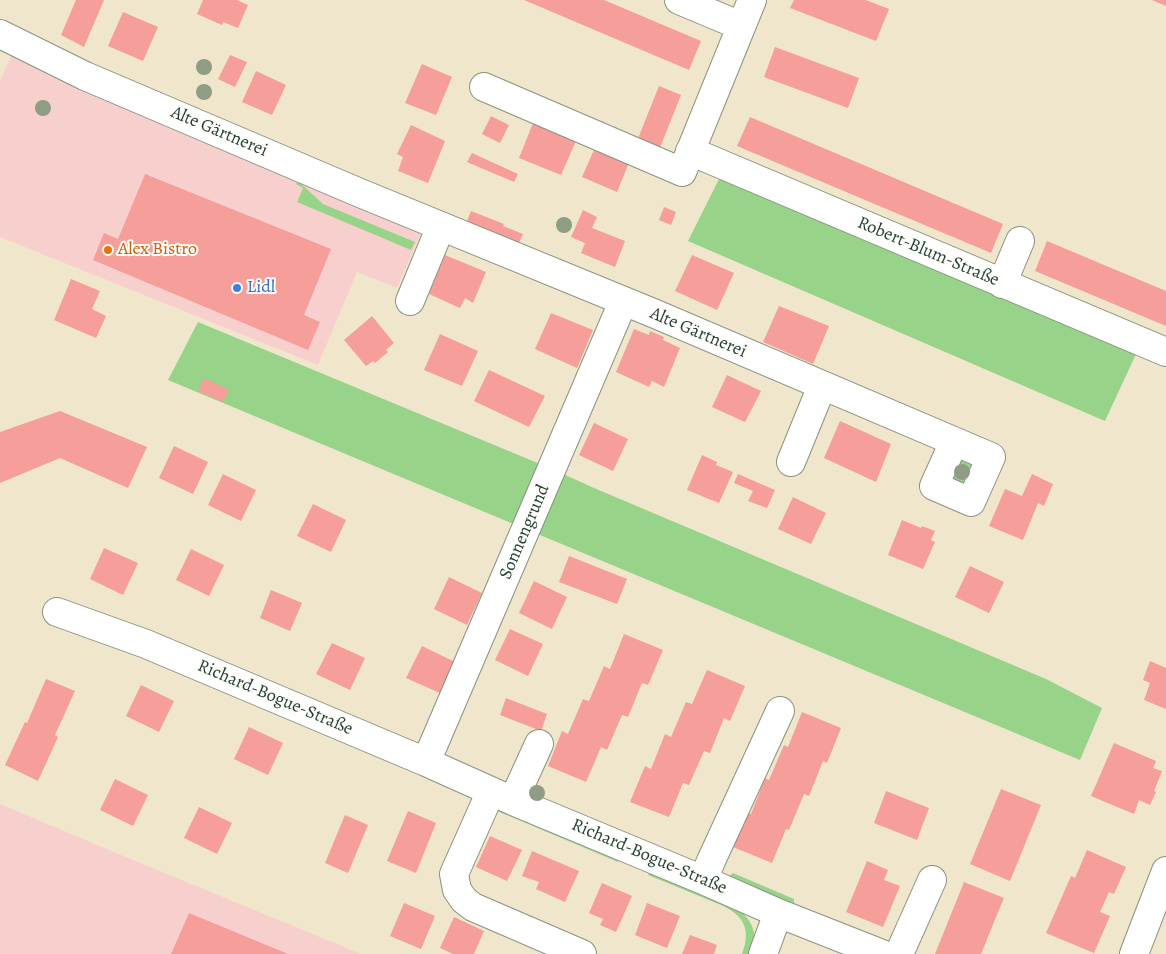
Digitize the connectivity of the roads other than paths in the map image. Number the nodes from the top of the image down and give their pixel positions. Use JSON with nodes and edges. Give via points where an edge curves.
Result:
{"nodes":[{"id":1,"x":679,"y":0,"type":"edge"},
{"id":2,"x":752,"y":0,"type":"edge"},
{"id":3,"x":741,"y":26,"type":"junction"},
{"id":4,"x":0,"y":34,"type":"edge"},
{"id":5,"x":48,"y":58,"type":"junction"},
{"id":6,"x":484,"y":87,"type":"dead end"},
{"id":7,"x":690,"y":151,"type":"junction"},
{"id":8,"x":468,"y":219,"type":"dead end"},
{"id":9,"x":440,"y":226,"type":"junction"},
{"id":10,"x":1020,"y":241,"type":"dead end"},
{"id":11,"x":1002,"y":284,"type":"junction"},
{"id":12,"x":410,"y":301,"type":"dead end"},
{"id":13,"x":623,"y":302,"type":"junction"},
{"id":14,"x":1166,"y":352,"type":"edge"},
{"id":15,"x":822,"y":386,"type":"junction"},
{"id":16,"x":954,"y":442,"type":"dead end"},
{"id":17,"x":792,"y":462,"type":"dead end"},
{"id":18,"x":57,"y":612,"type":"dead end"},
{"id":19,"x":780,"y":711,"type":"dead end"},
{"id":20,"x":539,"y":744,"type":"dead end"},
{"id":21,"x":426,"y":762,"type":"junction"},
{"id":22,"x":502,"y":796,"type":"junction"},
{"id":23,"x":1166,"y":871,"type":"edge"},
{"id":24,"x":703,"y":880,"type":"junction"},
{"id":25,"x":932,"y":880,"type":"dead end"},
{"id":26,"x":778,"y":913,"type":"junction"},
{"id":27,"x":582,"y":954,"type":"edge"},
{"id":28,"x":763,"y":954,"type":"edge"},
{"id":29,"x":882,"y":954,"type":"edge"},
{"id":30,"x":899,"y":954,"type":"edge"},
{"id":31,"x":1134,"y":954,"type":"edge"}],
"edges":[{"from":1,"to":3,"type":"street"},
{"from":2,"to":3,"type":"street"},
{"from":3,"to":7,"type":"street"},
{"from":4,"to":5,"type":"street","name":"Alte Gärtnerei"},
{"from":5,"to":8,"type":"street","via":[[64,48]]},
{"from":5,"to":9,"type":"street","name":"Alte Gärtnerei"},
{"from":6,"to":7,"type":"street","via":[[682,172]]},
{"from":7,"to":11,"type":"street","name":"Robert-Blum-Straße"},
{"from":9,"to":12,"type":"street"},
{"from":9,"to":13,"type":"street","name":"Alte Gärtnerei"},
{"from":10,"to":11,"type":"street"},
{"from":11,"to":14,"type":"street","name":"Robert-Blum-Straße"},
{"from":13,"to":15,"type":"street","name":"Alte Gärtnerei"},
{"from":13,"to":21,"type":"street","name":"Sonnengrund"},
{"from":15,"to":16,"type":"street","name":"Alte Gärtnerei"},
{"from":15,"to":17,"type":"street"},
{"from":18,"to":21,"type":"street","name":"Richard-Bogue-Straße","via":[[146,644]]},
{"from":19,"to":24,"type":"street"},
{"from":20,"to":22,"type":"street"},
{"from":21,"to":22,"type":"street","name":"Richard-Bogue-Straße"},
{"from":22,"to":24,"type":"street","name":"Richard-Bogue-Straße"},
{"from":22,"to":27,"type":"street","via":[[454,874],[457,890],[473,907]]},
{"from":23,"to":31,"type":"street"},
{"from":24,"to":26,"type":"street","name":"Richard-Bogue-Straße"},
{"from":25,"to":30,"type":"street"},
{"from":26,"to":28,"type":"street"},
{"from":26,"to":29,"type":"street","name":"Richard-Bogue-Straße"}]}
